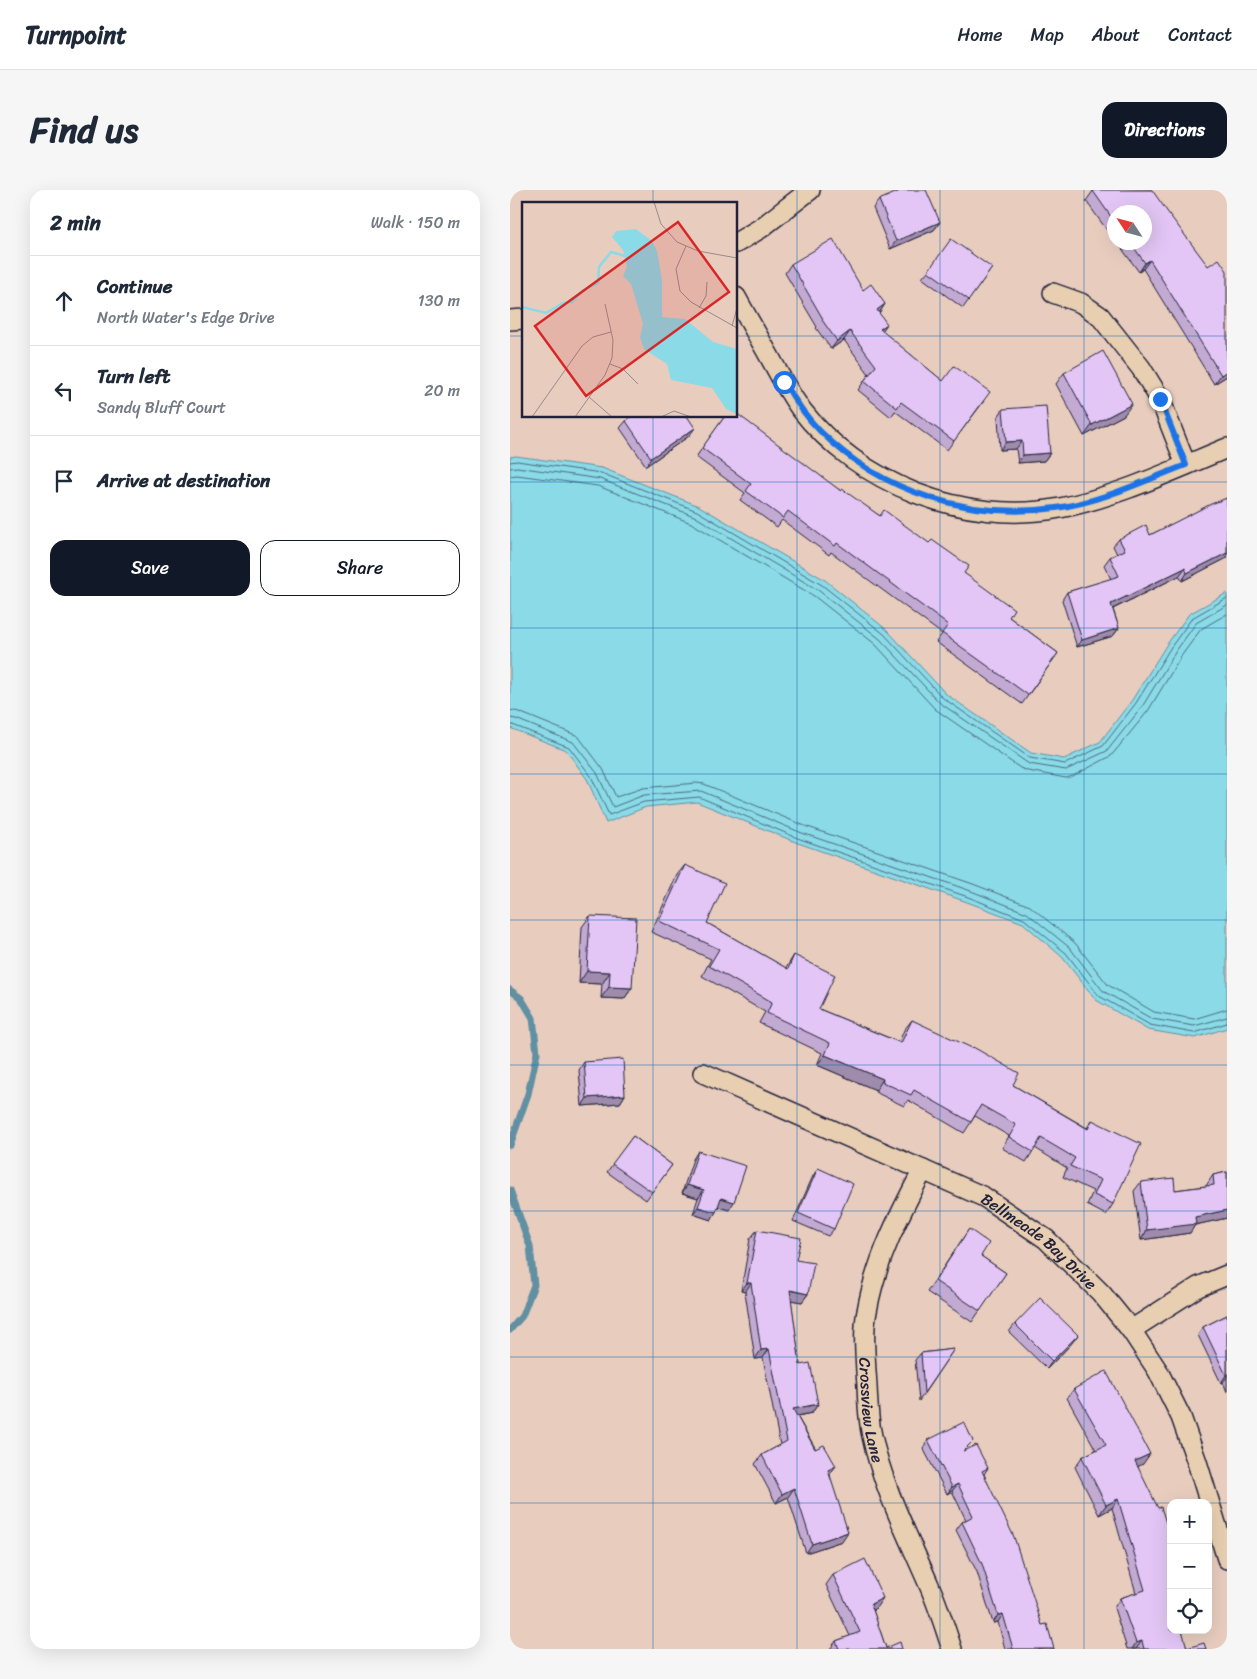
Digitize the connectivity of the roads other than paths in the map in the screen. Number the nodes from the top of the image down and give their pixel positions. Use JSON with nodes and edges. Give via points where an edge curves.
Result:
{"nodes":[{"id":1,"x":810,"y":190,"type":"edge"},
{"id":2,"x":738,"y":242,"type":"edge"},
{"id":3,"x":1053,"y":293,"type":"dead end"},
{"id":4,"x":738,"y":301,"type":"edge"},
{"id":5,"x":1227,"y":448,"type":"edge"},
{"id":6,"x":1186,"y":465,"type":"junction"},
{"id":7,"x":703,"y":1073,"type":"dead end"},
{"id":8,"x":923,"y":1170,"type":"junction"},
{"id":9,"x":1227,"y":1275,"type":"edge"},
{"id":10,"x":1131,"y":1330,"type":"junction"},
{"id":11,"x":1227,"y":1559,"type":"edge"},
{"id":12,"x":952,"y":1649,"type":"edge"}],
"edges":[{"from":1,"to":2,"type":"street"},
{"from":3,"to":6,"type":"street","via":[[1081,303],[1100,316],[1141,368],[1160,399]]},
{"from":4,"to":6,"type":"street","via":[[800,408],[819,430],[860,464],[908,491],[948,504],[981,510],[1034,511],[1109,495]]},
{"from":5,"to":6,"type":"street"},
{"from":7,"to":8,"type":"street","name":"Bellmeade Bay Drive"},
{"from":8,"to":10,"type":"street","name":"Bellmeade Bay Drive","via":[[984,1197],[1046,1238],[1101,1293]]},
{"from":8,"to":12,"type":"street","name":"Crossview Lane","via":[[898,1216],[882,1255],[867,1311],[868,1409],[880,1468]]},
{"from":9,"to":10,"type":"street","via":[[1198,1287]]},
{"from":10,"to":11,"type":"street","name":"Bellmeade Bay Drive","via":[[1158,1371],[1181,1417]]}]}
